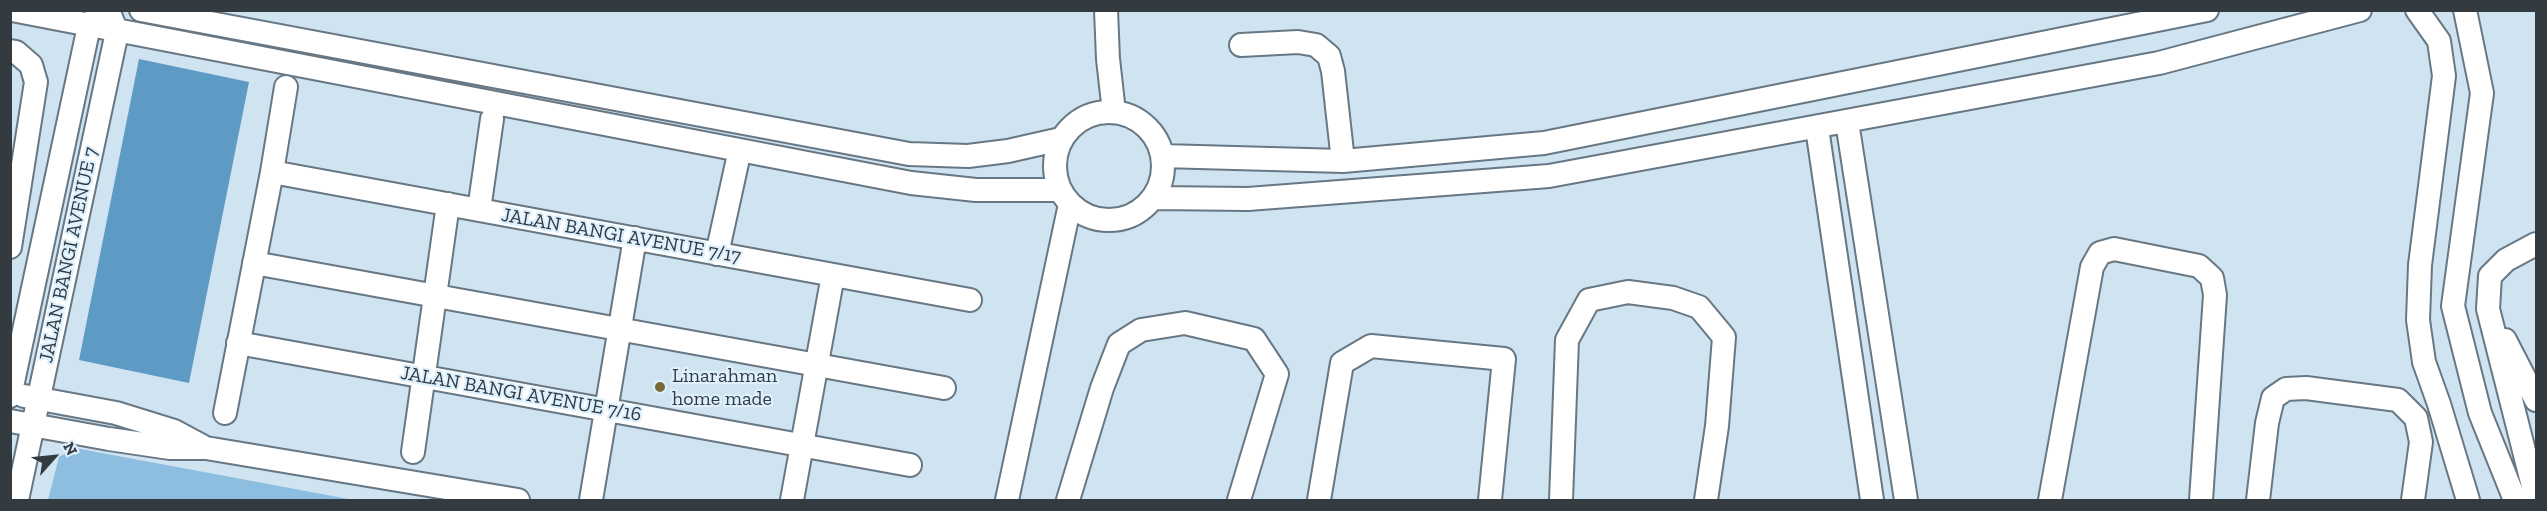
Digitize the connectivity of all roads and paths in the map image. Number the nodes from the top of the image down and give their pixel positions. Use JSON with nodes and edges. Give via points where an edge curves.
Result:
{"nodes":[{"id":1,"x":12,"y":10,"type":"edge"},
{"id":2,"x":108,"y":10,"type":"edge"},
{"id":3,"x":141,"y":10,"type":"edge"},
{"id":4,"x":1106,"y":10,"type":"edge"},
{"id":5,"x":2207,"y":10,"type":"edge"},
{"id":6,"x":2360,"y":10,"type":"edge"},
{"id":7,"x":2417,"y":10,"type":"edge"},
{"id":8,"x":2464,"y":10,"type":"edge"},
{"id":9,"x":95,"y":18,"type":"edge"},
{"id":10,"x":117,"y":32,"type":"junction"},
{"id":11,"x":1241,"y":45,"type":"dead end"},
{"id":12,"x":10,"y":51,"type":"edge"},
{"id":13,"x":286,"y":87,"type":"dead end"},
{"id":14,"x":1114,"y":112,"type":"junction"},
{"id":15,"x":492,"y":119,"type":"dead end"},
{"id":16,"x":1847,"y":123,"type":"junction"},
{"id":17,"x":1818,"y":128,"type":"junction"},
{"id":18,"x":1061,"y":140,"type":"junction"},
{"id":19,"x":1162,"y":156,"type":"junction"},
{"id":20,"x":1343,"y":161,"type":"junction"},
{"id":21,"x":737,"y":163,"type":"dead end"},
{"id":22,"x":273,"y":172,"type":"junction"},
{"id":23,"x":1065,"y":197,"type":"junction"},
{"id":24,"x":1154,"y":198,"type":"junction"},
{"id":25,"x":448,"y":204,"type":"junction"},
{"id":26,"x":2428,"y":205,"type":"junction"},
{"id":27,"x":479,"y":210,"type":"junction"},
{"id":28,"x":2465,"y":210,"type":"junction"},
{"id":29,"x":12,"y":235,"type":"edge"},
{"id":30,"x":635,"y":238,"type":"junction"},
{"id":31,"x":2536,"y":244,"type":"edge"},
{"id":32,"x":717,"y":254,"type":"junction"},
{"id":33,"x":254,"y":263,"type":"junction"},
{"id":34,"x":833,"y":275,"type":"junction"},
{"id":35,"x":435,"y":296,"type":"junction"},
{"id":36,"x":970,"y":300,"type":"dead end"},
{"id":37,"x":2488,"y":309,"type":"junction"},
{"id":38,"x":619,"y":329,"type":"junction"},
{"id":39,"x":238,"y":343,"type":"junction"},
{"id":40,"x":817,"y":365,"type":"junction"},
{"id":41,"x":424,"y":377,"type":"junction"},
{"id":42,"x":944,"y":388,"type":"dead end"},
{"id":43,"x":11,"y":394,"type":"edge"},
{"id":44,"x":39,"y":399,"type":"junction"},
{"id":45,"x":2536,"y":400,"type":"edge"},
{"id":46,"x":606,"y":409,"type":"junction"},
{"id":47,"x":225,"y":413,"type":"dead end"},
{"id":48,"x":10,"y":421,"type":"edge"},
{"id":49,"x":33,"y":426,"type":"junction"},
{"id":50,"x":802,"y":445,"type":"junction"},
{"id":51,"x":206,"y":448,"type":"junction"},
{"id":52,"x":413,"y":453,"type":"dead end"},
{"id":53,"x":910,"y":465,"type":"dead end"},
{"id":54,"x":420,"y":492,"type":"edge"},
{"id":55,"x":2536,"y":498,"type":"edge"},
{"id":56,"x":17,"y":501,"type":"edge"},
{"id":57,"x":518,"y":501,"type":"edge"},
{"id":58,"x":591,"y":501,"type":"edge"},
{"id":59,"x":792,"y":501,"type":"edge"},
{"id":60,"x":1007,"y":501,"type":"edge"},
{"id":61,"x":1068,"y":501,"type":"edge"},
{"id":62,"x":1239,"y":501,"type":"edge"},
{"id":63,"x":1319,"y":501,"type":"edge"},
{"id":64,"x":1490,"y":501,"type":"edge"},
{"id":65,"x":1561,"y":501,"type":"edge"},
{"id":66,"x":1706,"y":501,"type":"edge"},
{"id":67,"x":1872,"y":501,"type":"edge"},
{"id":68,"x":1906,"y":501,"type":"edge"},
{"id":69,"x":2050,"y":501,"type":"edge"},
{"id":70,"x":2201,"y":501,"type":"edge"},
{"id":71,"x":2258,"y":501,"type":"edge"},
{"id":72,"x":2413,"y":501,"type":"edge"},
{"id":73,"x":2468,"y":501,"type":"edge"},
{"id":74,"x":2515,"y":501,"type":"edge"}],
"edges":[{"from":1,"to":9,"type":"street"},
{"from":2,"to":10,"type":"street"},
{"from":3,"to":18,"type":"street","via":[[909,154],[968,156]]},
{"from":4,"to":14,"type":"street"},
{"from":5,"to":20,"type":"street","via":[[1544,143]]},
{"from":6,"to":16,"type":"street","via":[[2159,63]]},
{"from":7,"to":26,"type":"street","via":[[2439,41],[2444,76]]},
{"from":8,"to":28,"type":"street","via":[[2481,93]]},
{"from":9,"to":10,"type":"street"},
{"from":9,"to":43,"type":"street","name":"JALAN BANGI AVENUE 7"},
{"from":10,"to":23,"type":"street","via":[[911,183]]},
{"from":10,"to":44,"type":"street","name":"JALAN BANGI AVENUE 7"},
{"from":11,"to":20,"type":"street","via":[[1298,42],[1316,45],[1329,56]]},
{"from":12,"to":29,"type":"street","via":[[31,65],[36,82]]},
{"from":13,"to":22,"type":"street"},
{"from":14,"to":18,"type":"street","via":[[1098,112],[1084,118]]},
{"from":14,"to":19,"type":"street","via":[[1128,115],[1145,126]]},
{"from":15,"to":27,"type":"street"},
{"from":16,"to":17,"type":"street"},
{"from":16,"to":68,"type":"street"},
{"from":17,"to":24,"type":"street","via":[[1549,176],[1248,199]]},
{"from":17,"to":67,"type":"street"},
{"from":18,"to":23,"type":"street","via":[[1054,165]]},
{"from":19,"to":20,"type":"street"},
{"from":19,"to":24,"type":"street","via":[[1162,178]]},
{"from":21,"to":32,"type":"street"},
{"from":22,"to":25,"type":"street","name":"JALAN BANGI AVENUE 7/17"},
{"from":22,"to":33,"type":"street"},
{"from":23,"to":24,"type":"street","via":[[1085,215],[1104,221],[1123,219]]},
{"from":23,"to":60,"type":"street"},
{"from":25,"to":27,"type":"street","name":"JALAN BANGI AVENUE 7/17"},
{"from":25,"to":35,"type":"street"},
{"from":26,"to":28,"type":"street"},
{"from":26,"to":73,"type":"street","via":[[2418,320],[2424,362]]},
{"from":27,"to":30,"type":"street","name":"JALAN BANGI AVENUE 7/17"},
{"from":28,"to":74,"type":"street","via":[[2453,306],[2480,413]]},
{"from":30,"to":32,"type":"street","name":"JALAN BANGI AVENUE 7/17"},
{"from":30,"to":38,"type":"street"},
{"from":31,"to":37,"type":"street","via":[[2506,260],[2490,276]]},
{"from":32,"to":34,"type":"street","name":"JALAN BANGI AVENUE 7/17"},
{"from":33,"to":35,"type":"street"},
{"from":33,"to":39,"type":"street"},
{"from":34,"to":36,"type":"street","name":"JALAN BANGI AVENUE 7/17"},
{"from":34,"to":40,"type":"street"},
{"from":35,"to":38,"type":"street"},
{"from":35,"to":41,"type":"street"},
{"from":37,"to":45,"type":"street"},
{"from":37,"to":55,"type":"street"},
{"from":38,"to":40,"type":"street"},
{"from":38,"to":46,"type":"street"},
{"from":39,"to":41,"type":"street","name":"JALAN BANGI AVENUE 7/16"},
{"from":39,"to":47,"type":"street"},
{"from":40,"to":42,"type":"street"},
{"from":40,"to":50,"type":"street"},
{"from":41,"to":46,"type":"street","name":"JALAN BANGI AVENUE 7/16"},
{"from":41,"to":52,"type":"street"},
{"from":43,"to":44,"type":"street"},
{"from":44,"to":49,"type":"street","name":"JALAN BANGI AVENUE 7"},
{"from":44,"to":51,"type":"street","via":[[116,413],[174,431]]},
{"from":46,"to":50,"type":"street","name":"JALAN BANGI AVENUE 7/16"},
{"from":46,"to":58,"type":"street"},
{"from":48,"to":49,"type":"street"},
{"from":49,"to":51,"type":"street","via":[[170,448]]},
{"from":49,"to":56,"type":"street","name":"JALAN BANGI AVENUE 7"},
{"from":50,"to":53,"type":"street","name":"JALAN BANGI AVENUE 7/16"},
{"from":50,"to":59,"type":"street"},
{"from":51,"to":54,"type":"street"},
{"from":54,"to":57,"type":"street"},
{"from":61,"to":62,"type":"street","via":[[1119,344],[1142,330],[1185,323],[1254,339],[1276,374]]},
{"from":63,"to":64,"type":"street","via":[[1342,363],[1371,346],[1504,359]]},
{"from":65,"to":66,"type":"street","via":[[1567,340],[1589,300],[1628,292],[1673,298],[1699,307],[1724,337]]},
{"from":69,"to":70,"type":"street","via":[[2092,267],[2100,253],[2114,249],[2199,266],[2212,278],[2215,295]]},
{"from":71,"to":72,"type":"street","via":[[2273,398],[2286,389],[2306,388],[2398,400],[2416,418],[2421,442]]}]}
